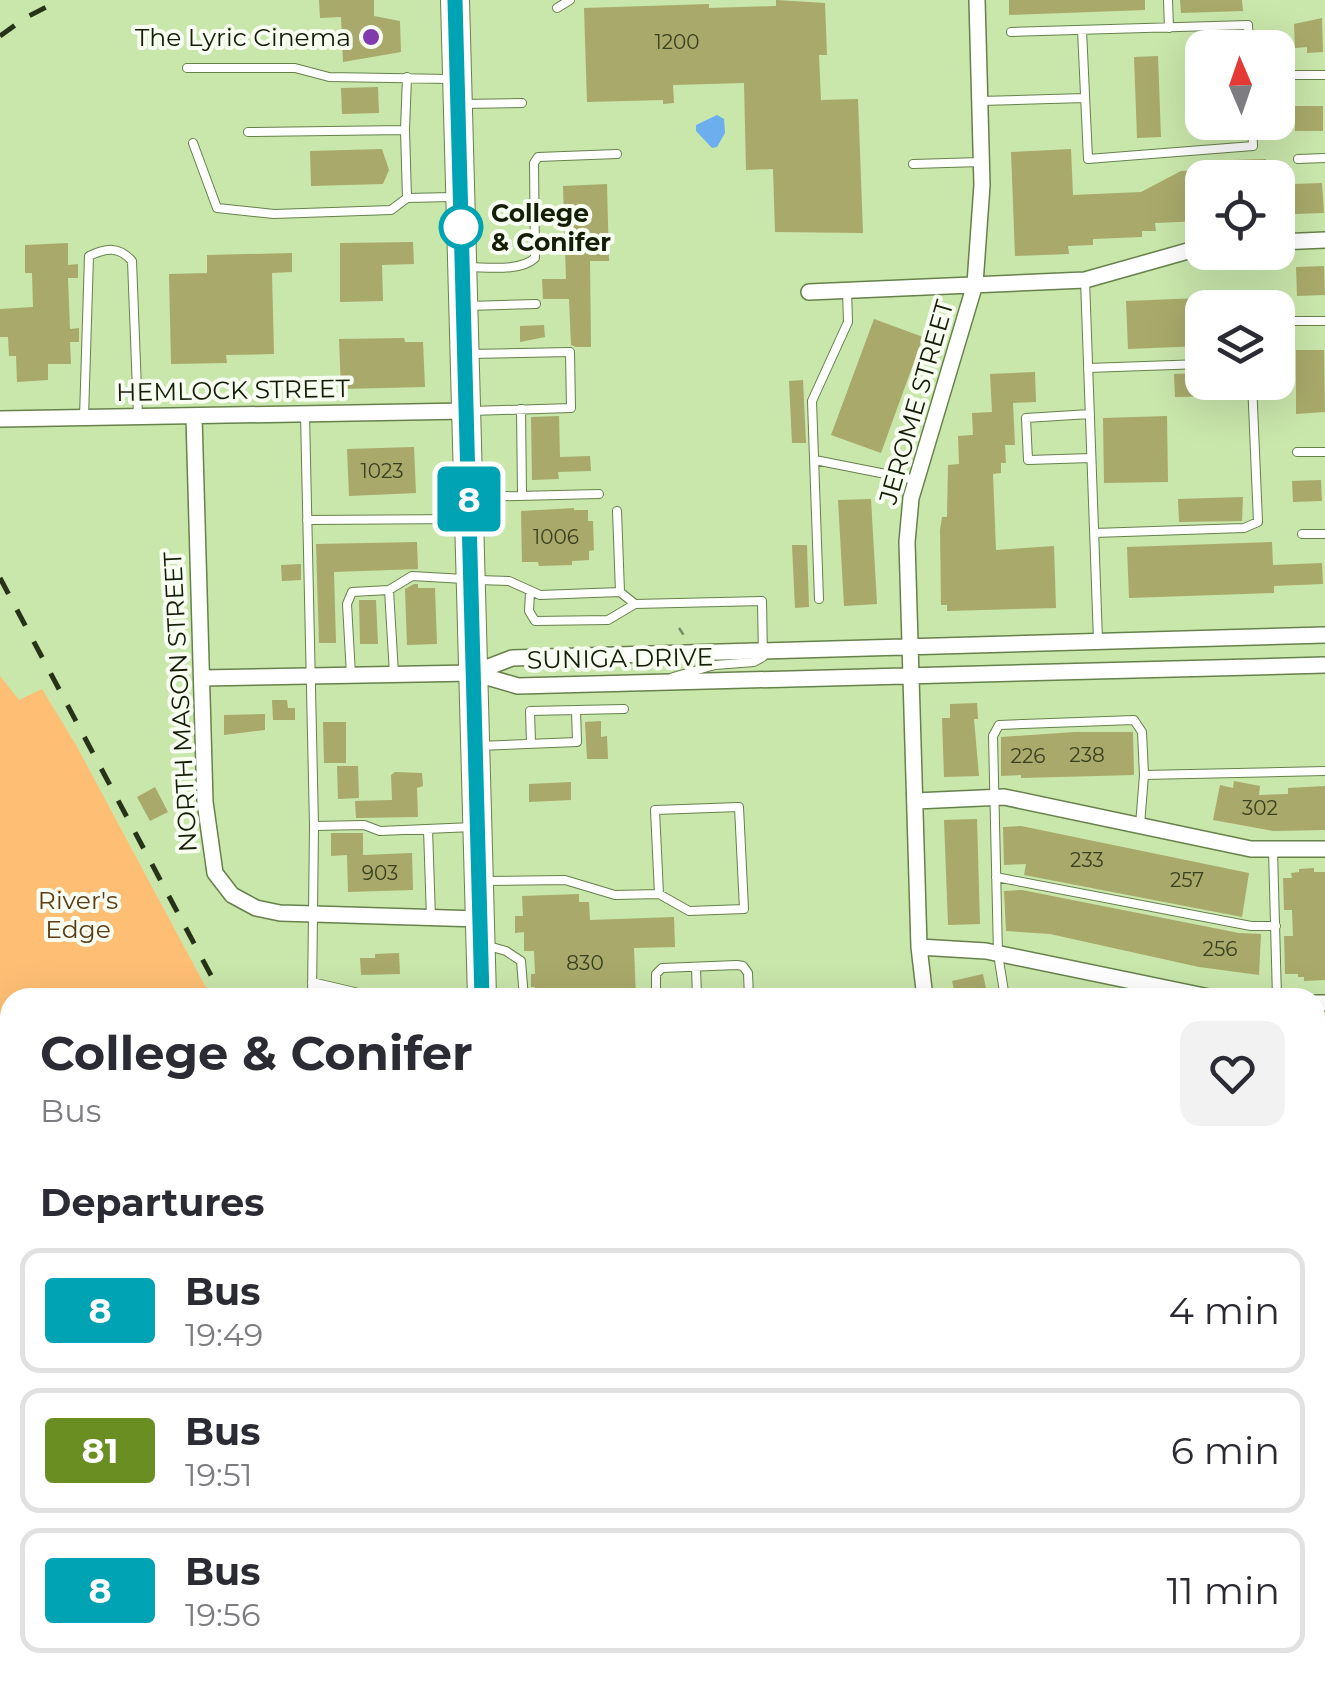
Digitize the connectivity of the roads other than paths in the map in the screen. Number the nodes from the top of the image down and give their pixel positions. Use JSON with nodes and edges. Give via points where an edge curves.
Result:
{"nodes":[{"id":1,"x":455,"y":0,"type":"edge"},
{"id":2,"x":570,"y":0,"type":"edge"},
{"id":3,"x":977,"y":0,"type":"edge"},
{"id":4,"x":1168,"y":0,"type":"edge"},
{"id":5,"x":557,"y":8,"type":"dead end"},
{"id":6,"x":1170,"y":28,"type":"junction"},
{"id":7,"x":1082,"y":30,"type":"junction"},
{"id":8,"x":1248,"y":30,"type":"edge"},
{"id":9,"x":1012,"y":32,"type":"dead end"},
{"id":10,"x":186,"y":68,"type":"dead end"},
{"id":11,"x":1295,"y":75,"type":"dead end"},
{"id":12,"x":1325,"y":75,"type":"edge"},
{"id":13,"x":407,"y":77,"type":"junction"},
{"id":14,"x":458,"y":92,"type":"junction"},
{"id":15,"x":1085,"y":98,"type":"junction"},
{"id":16,"x":522,"y":102,"type":"dead end"},
{"id":17,"x":980,"y":102,"type":"junction"},
{"id":18,"x":405,"y":130,"type":"junction"},
{"id":19,"x":248,"y":132,"type":"dead end"},
{"id":20,"x":1254,"y":140,"type":"edge"},
{"id":21,"x":193,"y":143,"type":"dead end"},
{"id":22,"x":617,"y":154,"type":"dead end"},
{"id":23,"x":1325,"y":158,"type":"edge"},
{"id":24,"x":1298,"y":159,"type":"dead end"},
{"id":25,"x":981,"y":162,"type":"junction"},
{"id":26,"x":913,"y":164,"type":"dead end"},
{"id":27,"x":460,"y":197,"type":"junction"},
{"id":28,"x":407,"y":198,"type":"junction"},
{"id":29,"x":1325,"y":240,"type":"edge"},
{"id":30,"x":1295,"y":241,"type":"edge"},
{"id":31,"x":1185,"y":253,"type":"edge"},
{"id":32,"x":462,"y":268,"type":"junction"},
{"id":33,"x":1085,"y":280,"type":"junction"},
{"id":34,"x":976,"y":284,"type":"junction"},
{"id":35,"x":847,"y":290,"type":"junction"},
{"id":36,"x":809,"y":292,"type":"dead end"},
{"id":37,"x":536,"y":304,"type":"dead end"},
{"id":38,"x":463,"y":306,"type":"junction"},
{"id":39,"x":1296,"y":321,"type":"dead end"},
{"id":40,"x":1325,"y":321,"type":"edge"},
{"id":41,"x":465,"y":354,"type":"junction"},
{"id":42,"x":1185,"y":365,"type":"edge"},
{"id":43,"x":1088,"y":368,"type":"junction"},
{"id":44,"x":1253,"y":400,"type":"edge"},
{"id":45,"x":521,"y":410,"type":"junction"},
{"id":46,"x":466,"y":411,"type":"junction"},
{"id":47,"x":305,"y":414,"type":"junction"},
{"id":48,"x":1090,"y":414,"type":"junction"},
{"id":49,"x":138,"y":417,"type":"junction"},
{"id":50,"x":194,"y":417,"type":"junction"},
{"id":51,"x":84,"y":418,"type":"junction"},
{"id":52,"x":0,"y":419,"type":"edge"},
{"id":53,"x":1297,"y":452,"type":"dead end"},
{"id":54,"x":1325,"y":452,"type":"edge"},
{"id":55,"x":1091,"y":458,"type":"junction"},
{"id":56,"x":814,"y":460,"type":"junction"},
{"id":57,"x":916,"y":480,"type":"junction"},
{"id":58,"x":599,"y":494,"type":"dead end"},
{"id":59,"x":522,"y":495,"type":"junction"},
{"id":60,"x":469,"y":508,"type":"junction"},
{"id":61,"x":617,"y":512,"type":"dead end"},
{"id":62,"x":307,"y":520,"type":"junction"},
{"id":63,"x":1094,"y":533,"type":"junction"},
{"id":64,"x":1302,"y":534,"type":"dead end"},
{"id":65,"x":1325,"y":534,"type":"edge"},
{"id":66,"x":470,"y":580,"type":"junction"},
{"id":67,"x":389,"y":590,"type":"junction"},
{"id":68,"x":530,"y":592,"type":"junction"},
{"id":69,"x":620,"y":592,"type":"junction"},
{"id":70,"x":820,"y":600,"type":"dead end"},
{"id":71,"x":636,"y":604,"type":"junction"},
{"id":72,"x":1325,"y":635,"type":"edge"},
{"id":73,"x":1098,"y":641,"type":"junction"},
{"id":74,"x":910,"y":647,"type":"junction"},
{"id":75,"x":764,"y":651,"type":"junction"},
{"id":76,"x":1325,"y":664,"type":"edge"},
{"id":77,"x":473,"y":673,"type":"junction"},
{"id":78,"x":394,"y":674,"type":"junction"},
{"id":79,"x":351,"y":675,"type":"junction"},
{"id":80,"x":310,"y":676,"type":"junction"},
{"id":81,"x":911,"y":676,"type":"junction"},
{"id":82,"x":202,"y":678,"type":"junction"},
{"id":83,"x":652,"y":682,"type":"junction"},
{"id":84,"x":624,"y":709,"type":"dead end"},
{"id":85,"x":576,"y":710,"type":"junction"},
{"id":86,"x":531,"y":743,"type":"junction"},
{"id":87,"x":474,"y":746,"type":"junction"},
{"id":88,"x":1325,"y":771,"type":"edge"},
{"id":89,"x":1144,"y":776,"type":"junction"},
{"id":90,"x":994,"y":796,"type":"junction"},
{"id":91,"x":915,"y":800,"type":"junction"},
{"id":92,"x":1140,"y":825,"type":"junction"},
{"id":93,"x":314,"y":826,"type":"junction"},
{"id":94,"x":477,"y":827,"type":"junction"},
{"id":95,"x":428,"y":829,"type":"junction"},
{"id":96,"x":1325,"y":849,"type":"edge"},
{"id":97,"x":1273,"y":850,"type":"junction"},
{"id":98,"x":996,"y":877,"type":"junction"},
{"id":99,"x":479,"y":881,"type":"junction"},
{"id":100,"x":659,"y":894,"type":"junction"},
{"id":101,"x":312,"y":916,"type":"junction"},
{"id":102,"x":431,"y":918,"type":"junction"},
{"id":103,"x":1276,"y":926,"type":"junction"},
{"id":104,"x":480,"y":931,"type":"junction"},
{"id":105,"x":919,"y":947,"type":"junction"},
{"id":106,"x":998,"y":954,"type":"junction"},
{"id":107,"x":696,"y":966,"type":"junction"},
{"id":108,"x":312,"y":982,"type":"junction"},
{"id":109,"x":312,"y":988,"type":"edge"},
{"id":110,"x":338,"y":988,"type":"edge"},
{"id":111,"x":482,"y":988,"type":"edge"},
{"id":112,"x":523,"y":988,"type":"edge"},
{"id":113,"x":656,"y":988,"type":"edge"},
{"id":114,"x":696,"y":988,"type":"edge"},
{"id":115,"x":749,"y":988,"type":"edge"},
{"id":116,"x":924,"y":988,"type":"edge"},
{"id":117,"x":1003,"y":988,"type":"edge"},
{"id":118,"x":1165,"y":988,"type":"edge"},
{"id":119,"x":1277,"y":988,"type":"edge"}],
"edges":[{"from":1,"to":14,"type":"highway"},
{"from":2,"to":5,"type":"lane"},
{"from":3,"to":17,"type":"street","name":"JEROME STREET"},
{"from":4,"to":6,"type":"lane"},
{"from":6,"to":7,"type":"lane"},
{"from":6,"to":8,"type":"lane"},
{"from":7,"to":9,"type":"lane"},
{"from":7,"to":15,"type":"lane"},
{"from":10,"to":13,"type":"lane"},
{"from":11,"to":12,"type":"lane"},
{"from":13,"to":14,"type":"lane"},
{"from":13,"to":18,"type":"lane"},
{"from":14,"to":16,"type":"lane"},
{"from":14,"to":27,"type":"highway"},
{"from":15,"to":17,"type":"lane"},
{"from":15,"to":20,"type":"lane","via":[[1088,159],[1254,146]]},
{"from":17,"to":25,"type":"street","name":"JEROME STREET"},
{"from":18,"to":19,"type":"lane"},
{"from":18,"to":28,"type":"lane"},
{"from":21,"to":28,"type":"lane","via":[[218,208],[274,214],[391,210]]},
{"from":22,"to":32,"type":"lane","via":[[538,157],[535,258],[517,266]]},
{"from":23,"to":24,"type":"lane"},
{"from":25,"to":26,"type":"lane"},
{"from":25,"to":34,"type":"street","name":"JEROME STREET"},
{"from":27,"to":28,"type":"lane"},
{"from":27,"to":32,"type":"highway"},
{"from":29,"to":30,"type":"street"},
{"from":31,"to":33,"type":"street"},
{"from":32,"to":38,"type":"highway"},
{"from":33,"to":34,"type":"street"},
{"from":33,"to":43,"type":"lane"},
{"from":34,"to":35,"type":"street"},
{"from":34,"to":57,"type":"street","name":"JEROME STREET"},
{"from":35,"to":36,"type":"street"},
{"from":35,"to":56,"type":"lane","via":[[848,322],[812,401]]},
{"from":37,"to":38,"type":"lane"},
{"from":38,"to":41,"type":"highway"},
{"from":39,"to":40,"type":"lane"},
{"from":41,"to":45,"type":"lane","via":[[570,352],[572,408]]},
{"from":41,"to":46,"type":"highway"},
{"from":42,"to":43,"type":"lane"},
{"from":43,"to":48,"type":"lane"},
{"from":44,"to":63,"type":"lane","via":[[1258,522],[1244,528]]},
{"from":45,"to":46,"type":"lane"},
{"from":45,"to":59,"type":"lane"},
{"from":46,"to":47,"type":"street","name":"HEMLOCK STREET"},
{"from":46,"to":60,"type":"highway"},
{"from":47,"to":50,"type":"street","name":"HEMLOCK STREET"},
{"from":47,"to":62,"type":"lane"},
{"from":48,"to":55,"type":"lane"},
{"from":48,"to":55,"type":"lane","via":[[1026,418],[1028,460]]},
{"from":49,"to":50,"type":"street","name":"HEMLOCK STREET"},
{"from":49,"to":51,"type":"street","name":"HEMLOCK STREET"},
{"from":49,"to":51,"type":"lane","via":[[132,261],[112,248],[89,256]]},
{"from":50,"to":82,"type":"street","name":"NORTH MASON STREET"},
{"from":51,"to":52,"type":"street","name":"HEMLOCK STREET"},
{"from":53,"to":54,"type":"lane"},
{"from":55,"to":63,"type":"lane"},
{"from":56,"to":57,"type":"lane"},
{"from":56,"to":70,"type":"lane"},
{"from":57,"to":74,"type":"street","name":"JEROME STREET","via":[[906,542]]},
{"from":58,"to":59,"type":"lane"},
{"from":59,"to":60,"type":"lane"},
{"from":60,"to":62,"type":"lane"},
{"from":60,"to":66,"type":"highway"},
{"from":61,"to":69,"type":"lane"},
{"from":62,"to":80,"type":"lane"},
{"from":63,"to":73,"type":"lane"},
{"from":64,"to":65,"type":"lane"},
{"from":66,"to":67,"type":"lane","via":[[412,576]]},
{"from":66,"to":68,"type":"lane","via":[[509,581]]},
{"from":66,"to":77,"type":"highway"},
{"from":67,"to":78,"type":"lane"},
{"from":67,"to":79,"type":"lane","via":[[358,590],[348,597]]},
{"from":68,"to":69,"type":"lane"},
{"from":68,"to":71,"type":"lane","via":[[536,621],[608,620]]},
{"from":69,"to":71,"type":"lane"},
{"from":71,"to":75,"type":"lane","via":[[762,601]]},
{"from":72,"to":73,"type":"street","name":"SUNIGA DRIVE"},
{"from":73,"to":74,"type":"street","name":"SUNIGA DRIVE"},
{"from":74,"to":75,"type":"street","name":"SUNIGA DRIVE"},
{"from":74,"to":81,"type":"street","name":"JEROME STREET"},
{"from":75,"to":77,"type":"street","name":"SUNIGA DRIVE","via":[[512,658]]},
{"from":75,"to":83,"type":"lane","via":[[754,662]]},
{"from":76,"to":81,"type":"street","name":"SUNIGA DRIVE"},
{"from":77,"to":78,"type":"street"},
{"from":77,"to":83,"type":"street","name":"SUNIGA DRIVE","via":[[518,686]]},
{"from":77,"to":87,"type":"highway"},
{"from":78,"to":79,"type":"street"},
{"from":79,"to":80,"type":"street"},
{"from":80,"to":82,"type":"street"},
{"from":80,"to":93,"type":"lane"},
{"from":81,"to":83,"type":"street","name":"SUNIGA DRIVE"},
{"from":81,"to":91,"type":"street","name":"JEROME STREET"},
{"from":82,"to":101,"type":"street","name":"NORTH MASON STREET","via":[[205,802],[215,874],[232,895],[256,908]]},
{"from":84,"to":85,"type":"lane"},
{"from":85,"to":86,"type":"lane","via":[[577,742]]},
{"from":85,"to":86,"type":"lane","via":[[530,711]]},
{"from":86,"to":87,"type":"lane"},
{"from":87,"to":94,"type":"highway"},
{"from":88,"to":89,"type":"lane"},
{"from":89,"to":90,"type":"lane","via":[[1142,732],[1134,720],[1004,723],[993,736]]},
{"from":89,"to":92,"type":"lane"},
{"from":90,"to":91,"type":"street"},
{"from":90,"to":92,"type":"street"},
{"from":90,"to":98,"type":"lane"},
{"from":91,"to":105,"type":"street","name":"JEROME STREET"},
{"from":92,"to":97,"type":"street"},
{"from":93,"to":95,"type":"lane"},
{"from":93,"to":101,"type":"lane"},
{"from":94,"to":95,"type":"lane"},
{"from":94,"to":99,"type":"highway"},
{"from":95,"to":102,"type":"lane"},
{"from":96,"to":97,"type":"street"},
{"from":97,"to":103,"type":"lane"},
{"from":98,"to":103,"type":"lane"},
{"from":98,"to":106,"type":"lane"},
{"from":99,"to":100,"type":"lane","via":[[565,880],[615,895]]},
{"from":99,"to":104,"type":"highway"},
{"from":100,"to":100,"type":"lane","via":[[688,910],[744,909],[740,808],[655,810]]},
{"from":101,"to":102,"type":"street","name":"NORTH MASON STREET"},
{"from":101,"to":108,"type":"lane"},
{"from":102,"to":104,"type":"street","name":"NORTH MASON STREET"},
{"from":103,"to":119,"type":"lane"},
{"from":104,"to":111,"type":"highway"},
{"from":104,"to":112,"type":"lane","via":[[521,961]]},
{"from":105,"to":106,"type":"street"},
{"from":105,"to":116,"type":"street","name":"JEROME STREET"},
{"from":106,"to":117,"type":"lane"},
{"from":106,"to":118,"type":"street"},
{"from":107,"to":113,"type":"lane","via":[[659,970]]},
{"from":107,"to":114,"type":"lane"},
{"from":107,"to":115,"type":"lane","via":[[743,966]]},
{"from":108,"to":109,"type":"lane"},
{"from":108,"to":110,"type":"lane"}]}
